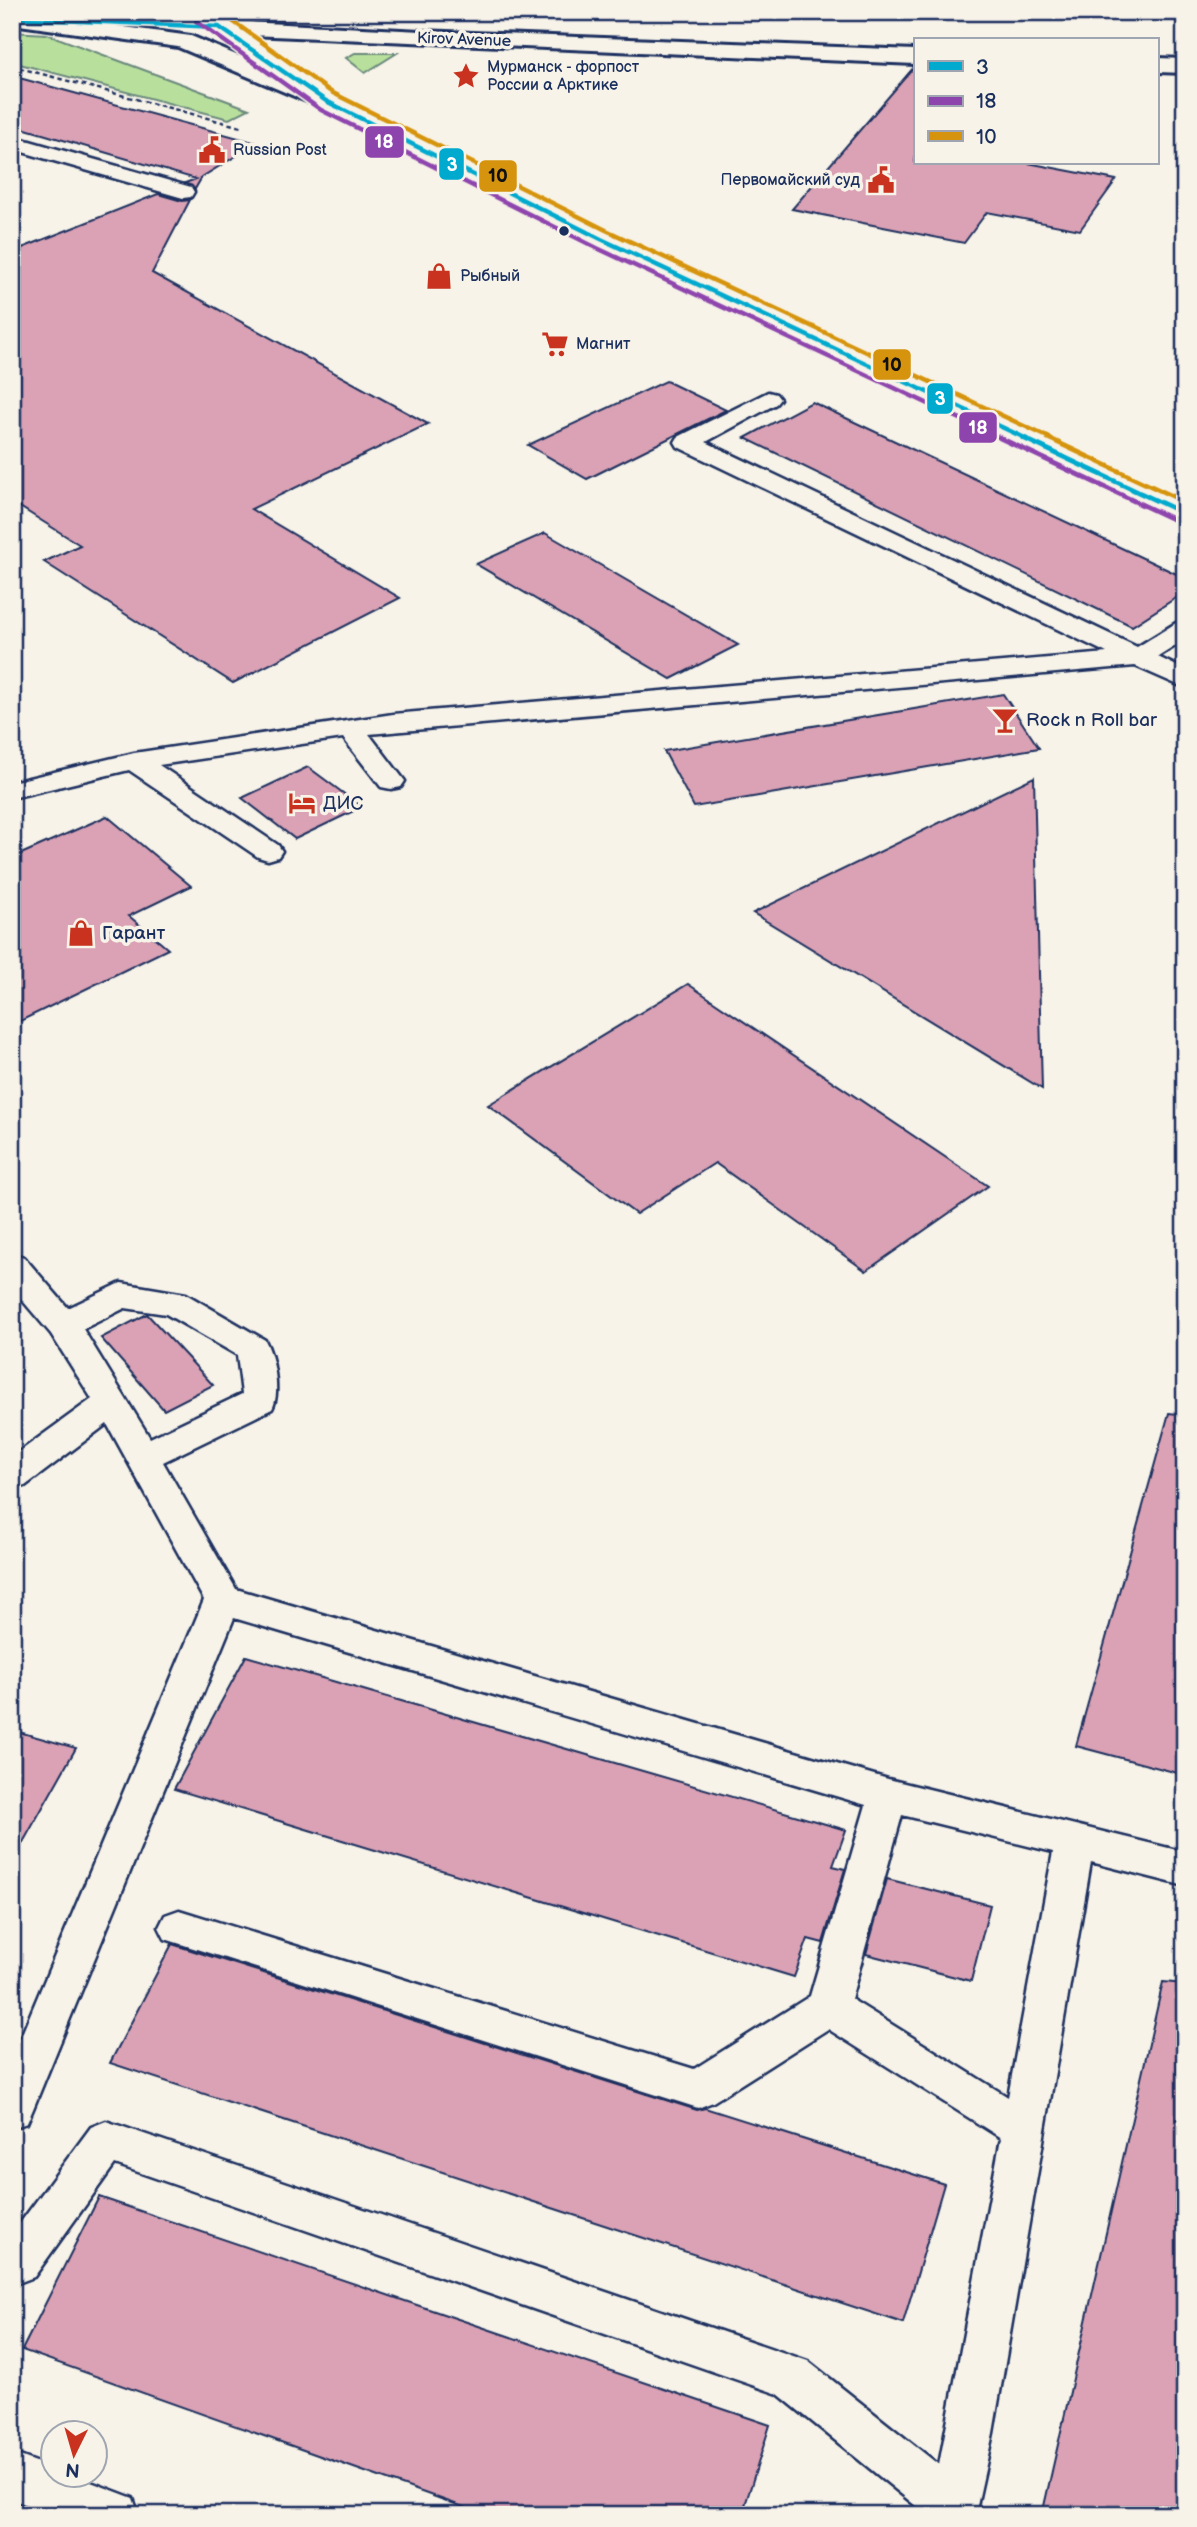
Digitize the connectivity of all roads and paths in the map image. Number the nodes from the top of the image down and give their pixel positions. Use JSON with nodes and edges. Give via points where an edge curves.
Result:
{"nodes":[{"id":1,"x":297,"y":12,"type":"edge"},
{"id":2,"x":21,"y":16,"type":"edge"},
{"id":3,"x":210,"y":20,"type":"edge"},
{"id":4,"x":421,"y":38,"type":"junction"},
{"id":5,"x":914,"y":57,"type":"edge"},
{"id":6,"x":12,"y":65,"type":"edge"},
{"id":7,"x":1158,"y":65,"type":"edge"},
{"id":8,"x":1185,"y":66,"type":"edge"},
{"id":9,"x":326,"y":101,"type":"junction"},
{"id":10,"x":241,"y":127,"type":"dead end"},
{"id":11,"x":12,"y":142,"type":"edge"},
{"id":12,"x":183,"y":192,"type":"dead end"},
{"id":13,"x":768,"y":398,"type":"dead end"},
{"id":14,"x":1185,"y":514,"type":"edge"},
{"id":15,"x":1185,"y":629,"type":"edge"},
{"id":16,"x":1138,"y":658,"type":"junction"},
{"id":17,"x":1185,"y":680,"type":"edge"},
{"id":18,"x":351,"y":728,"type":"junction"},
{"id":19,"x":134,"y":761,"type":"junction"},
{"id":20,"x":391,"y":781,"type":"dead end"},
{"id":21,"x":12,"y":790,"type":"edge"},
{"id":22,"x":268,"y":851,"type":"dead end"},
{"id":23,"x":12,"y":1265,"type":"edge"},
{"id":24,"x":63,"y":1325,"type":"junction"},
{"id":25,"x":112,"y":1402,"type":"junction"},
{"id":26,"x":143,"y":1456,"type":"junction"},
{"id":27,"x":12,"y":1476,"type":"edge"},
{"id":28,"x":223,"y":1600,"type":"junction"},
{"id":29,"x":888,"y":1795,"type":"junction"},
{"id":30,"x":1075,"y":1841,"type":"junction"},
{"id":31,"x":1185,"y":1869,"type":"edge"},
{"id":32,"x":179,"y":1927,"type":"dead end"},
{"id":33,"x":828,"y":2007,"type":"junction"},
{"id":34,"x":12,"y":2109,"type":"edge"},
{"id":35,"x":1022,"y":2128,"type":"junction"},
{"id":36,"x":14,"y":2265,"type":"edge"},
{"id":37,"x":12,"y":2476,"type":"edge"},
{"id":38,"x":952,"y":2510,"type":"edge"},
{"id":39,"x":116,"y":2515,"type":"edge"}],
"edges":[{"from":1,"to":4,"type":"main road"},
{"from":2,"to":3,"type":"main road","name":"Kirov Avenue"},
{"from":2,"to":9,"type":"main road","via":[[183,41]]},
{"from":3,"to":4,"type":"main road","name":"Kirov Avenue"},
{"from":3,"to":9,"type":"main road"},
{"from":4,"to":5,"type":"main road","name":"Kirov Avenue"},
{"from":6,"to":10,"type":"path"},
{"from":7,"to":8,"type":"main road"},
{"from":9,"to":14,"type":"main road","via":[[601,239]]},
{"from":11,"to":12,"type":"lane"},
{"from":13,"to":16,"type":"lane","via":[[687,442]]},
{"from":15,"to":16,"type":"lane"},
{"from":16,"to":17,"type":"lane"},
{"from":16,"to":18,"type":"lane"},
{"from":18,"to":19,"type":"lane"},
{"from":18,"to":20,"type":"lane"},
{"from":19,"to":21,"type":"lane"},
{"from":19,"to":22,"type":"lane"},
{"from":23,"to":24,"type":"lane"},
{"from":24,"to":25,"type":"lane"},
{"from":24,"to":26,"type":"lane","via":[[121,1294],[174,1303],[253,1349],[260,1400]]},
{"from":25,"to":26,"type":"lane"},
{"from":25,"to":27,"type":"lane"},
{"from":26,"to":28,"type":"lane"},
{"from":28,"to":29,"type":"lane"},
{"from":28,"to":34,"type":"lane"},
{"from":29,"to":30,"type":"lane"},
{"from":29,"to":33,"type":"lane"},
{"from":30,"to":31,"type":"lane"},
{"from":30,"to":35,"type":"lane"},
{"from":32,"to":33,"type":"lane","via":[[698,2089]]},
{"from":33,"to":35,"type":"lane"},
{"from":35,"to":38,"type":"lane","via":[[970,2434]]},
{"from":36,"to":38,"type":"lane","via":[[106,2141],[792,2378]]},
{"from":37,"to":39,"type":"lane"}]}
